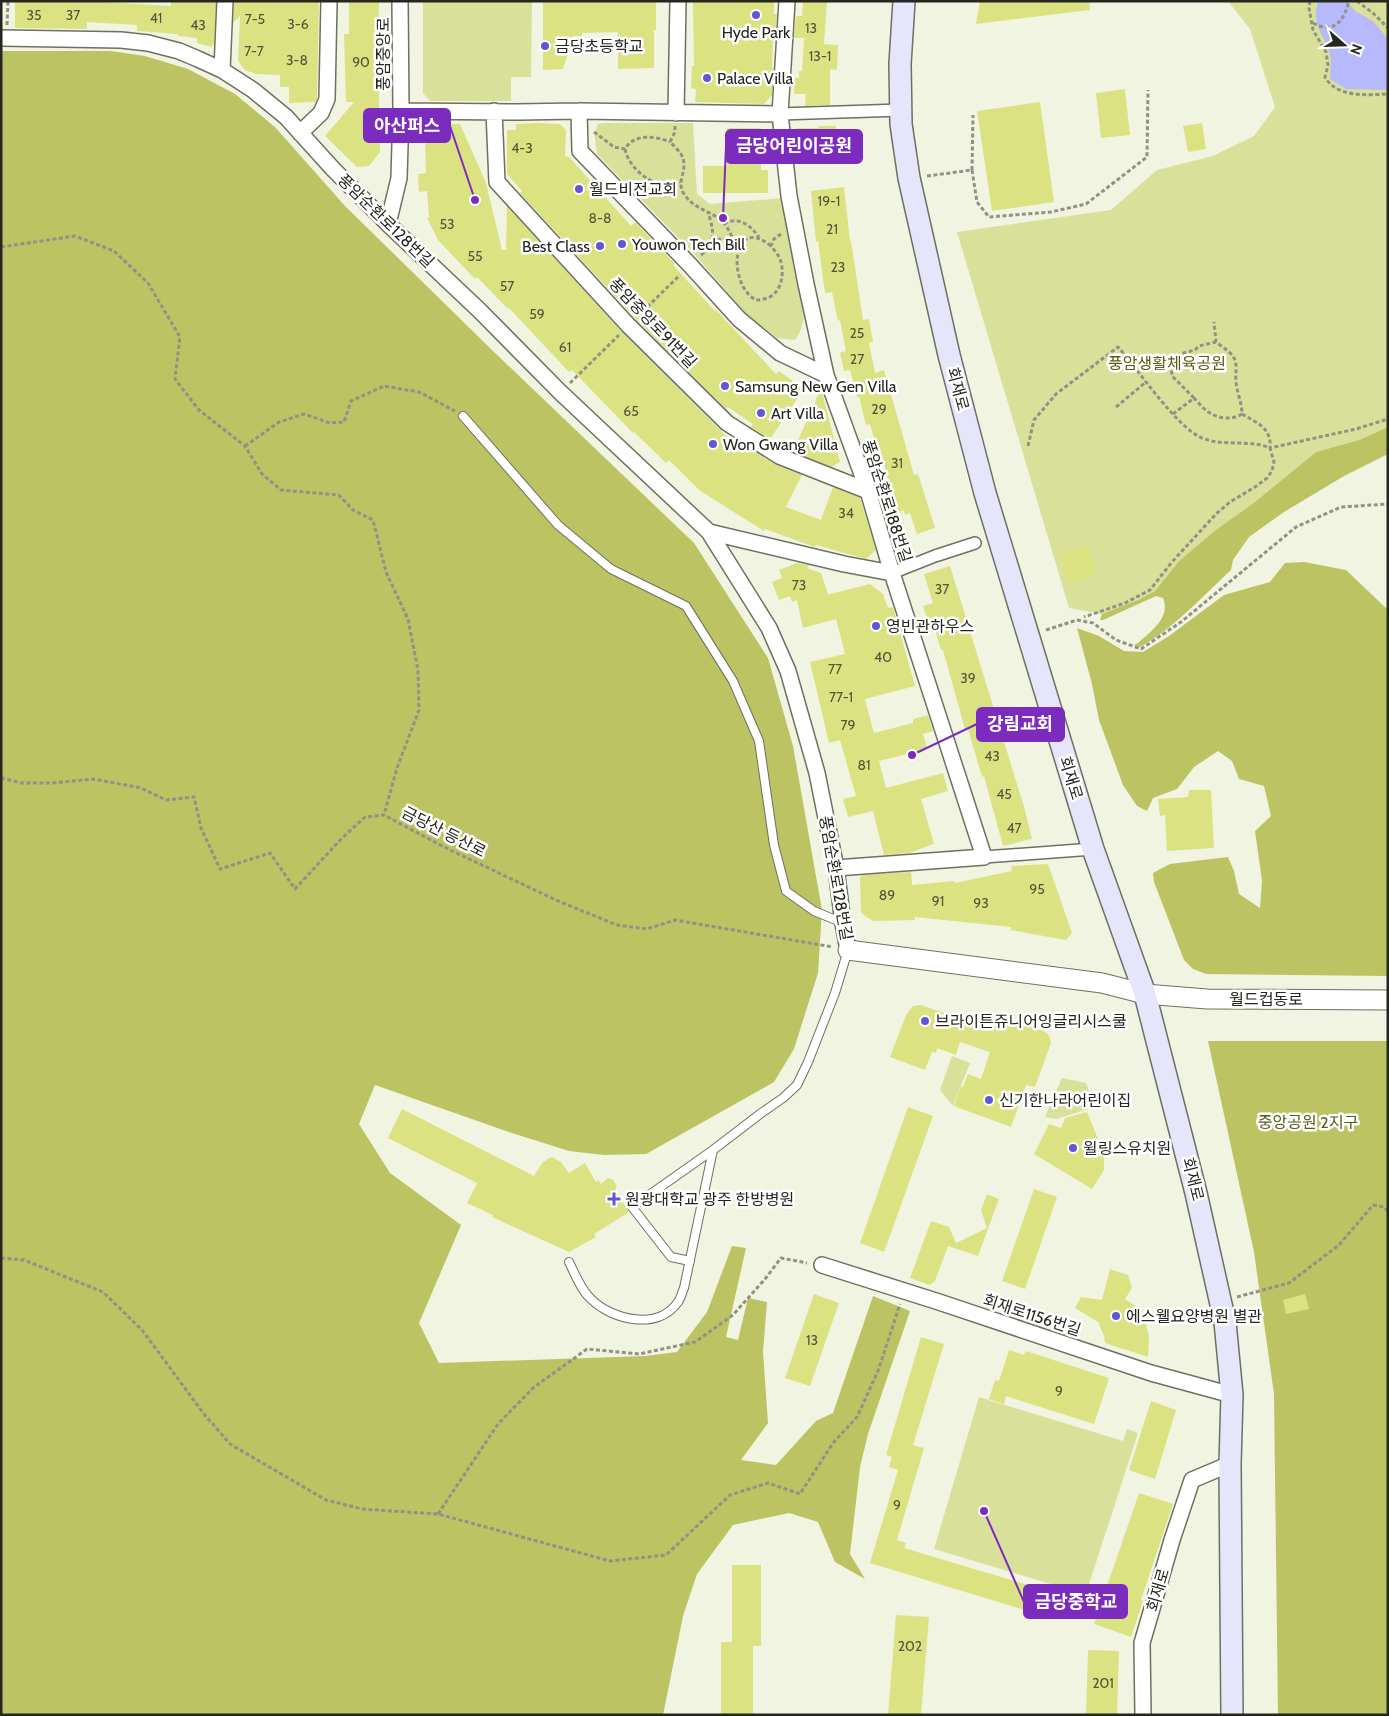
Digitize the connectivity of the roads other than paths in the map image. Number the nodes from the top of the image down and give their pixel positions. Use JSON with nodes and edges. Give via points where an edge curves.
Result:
{"nodes":[{"id":1,"x":225,"y":1,"type":"edge"},
{"id":2,"x":329,"y":1,"type":"edge"},
{"id":3,"x":400,"y":1,"type":"edge"},
{"id":4,"x":678,"y":1,"type":"edge"},
{"id":5,"x":787,"y":1,"type":"edge"},
{"id":6,"x":904,"y":1,"type":"edge"},
{"id":7,"x":4,"y":38,"type":"edge"},
{"id":8,"x":222,"y":70,"type":"junction"},
{"id":9,"x":900,"y":110,"type":"junction"},
{"id":10,"x":401,"y":111,"type":"junction"},
{"id":11,"x":494,"y":111,"type":"junction"},
{"id":12,"x":579,"y":111,"type":"junction"},
{"id":13,"x":780,"y":114,"type":"junction"},
{"id":14,"x":676,"y":118,"type":"junction"},
{"id":15,"x":300,"y":133,"type":"junction"},
{"id":16,"x":388,"y":224,"type":"junction"},
{"id":17,"x":826,"y":375,"type":"junction"},
{"id":18,"x":463,"y":416,"type":"road end"},
{"id":19,"x":868,"y":490,"type":"junction"},
{"id":20,"x":709,"y":532,"type":"junction"},
{"id":21,"x":975,"y":543,"type":"dead end"},
{"id":22,"x":892,"y":573,"type":"junction"},
{"id":23,"x":1093,"y":848,"type":"junction"},
{"id":24,"x":984,"y":857,"type":"junction"},
{"id":25,"x":836,"y":868,"type":"junction"},
{"id":26,"x":843,"y":923,"type":"junction"},
{"id":27,"x":848,"y":950,"type":"junction"},
{"id":28,"x":1145,"y":994,"type":"junction"},
{"id":29,"x":1388,"y":1000,"type":"edge"},
{"id":30,"x":713,"y":1150,"type":"junction"},
{"id":31,"x":690,"y":1261,"type":"junction"},
{"id":32,"x":569,"y":1262,"type":"dead end"},
{"id":33,"x":822,"y":1265,"type":"road end"},
{"id":34,"x":1232,"y":1395,"type":"junction"},
{"id":35,"x":1230,"y":1464,"type":"junction"},
{"id":36,"x":1144,"y":1715,"type":"edge"},
{"id":37,"x":1232,"y":1715,"type":"edge"}],
"edges":[{"from":1,"to":8,"type":"street"},
{"from":2,"to":15,"type":"street","via":[[327,99],[321,113]]},
{"from":3,"to":10,"type":"street","name":"풍암중앙로"},
{"from":4,"to":14,"type":"street"},
{"from":5,"to":13,"type":"street","name":"풍암순환로188번길"},
{"from":6,"to":9,"type":"main road","name":"회재로"},
{"from":7,"to":8,"type":"street","name":"풍암순환로128번길","via":[[148,43],[179,51]]},
{"from":8,"to":15,"type":"street","name":"풍암순환로128번길","via":[[266,99]]},
{"from":9,"to":13,"type":"street"},
{"from":9,"to":23,"type":"main road","name":"회재로","via":[[908,178],[968,429]]},
{"from":10,"to":11,"type":"street"},
{"from":10,"to":16,"type":"street","name":"풍암중앙로","via":[[399,178]]},
{"from":11,"to":12,"type":"street"},
{"from":11,"to":19,"type":"street","name":"풍암중앙로91번길","via":[[497,182],[628,325],[727,423],[779,456]]},
{"from":12,"to":14,"type":"street"},
{"from":12,"to":17,"type":"street","via":[[580,151],[738,319],[780,353]]},
{"from":13,"to":14,"type":"street"},
{"from":13,"to":17,"type":"street","name":"풍암순환로188번길","via":[[789,196]]},
{"from":15,"to":16,"type":"street","name":"풍암순환로128번길"},
{"from":16,"to":20,"type":"street","name":"풍암순환로128번길"},
{"from":17,"to":19,"type":"street","name":"풍암순환로188번길"},
{"from":18,"to":26,"type":"lane","via":[[558,525],[611,569],[686,606],[733,681],[759,742],[774,844],[786,891],[814,911]]},
{"from":19,"to":22,"type":"street","name":"풍암순환로188번길"},
{"from":20,"to":22,"type":"street","name":"풍암순환로128번길"},
{"from":20,"to":25,"type":"street","name":"풍암순환로128번길","via":[[769,628],[788,671],[817,774]]},
{"from":21,"to":22,"type":"street"},
{"from":22,"to":24,"type":"street","name":"풍암순환로188번길"},
{"from":23,"to":24,"type":"street"},
{"from":23,"to":28,"type":"main road","name":"회재로"},
{"from":24,"to":25,"type":"street"},
{"from":25,"to":26,"type":"street","name":"풍암순환로128번길"},
{"from":26,"to":27,"type":"street","name":"풍암순환로128번길"},
{"from":27,"to":28,"type":"street","name":"풍암순환로128번길","via":[[1102,983]]},
{"from":27,"to":30,"type":"lane","via":[[835,993],[797,1085]]},
{"from":28,"to":29,"type":"street","name":"월드컵동로","via":[[1207,999]]},
{"from":28,"to":34,"type":"main road","name":"회재로","via":[[1225,1322]]},
{"from":30,"to":31,"type":"lane"},
{"from":30,"to":31,"type":"lane","via":[[632,1207],[671,1257]]},
{"from":31,"to":32,"type":"lane","via":[[678,1302],[664,1314],[649,1319],[628,1319],[604,1310],[589,1298]]},
{"from":33,"to":34,"type":"street","name":"회재로1156번길","via":[[1151,1373]]},
{"from":34,"to":35,"type":"main road","name":"회재로"},
{"from":35,"to":36,"type":"street","name":"회재로","via":[[1192,1480],[1142,1643]]},
{"from":35,"to":37,"type":"main road","name":"회재로"}]}
